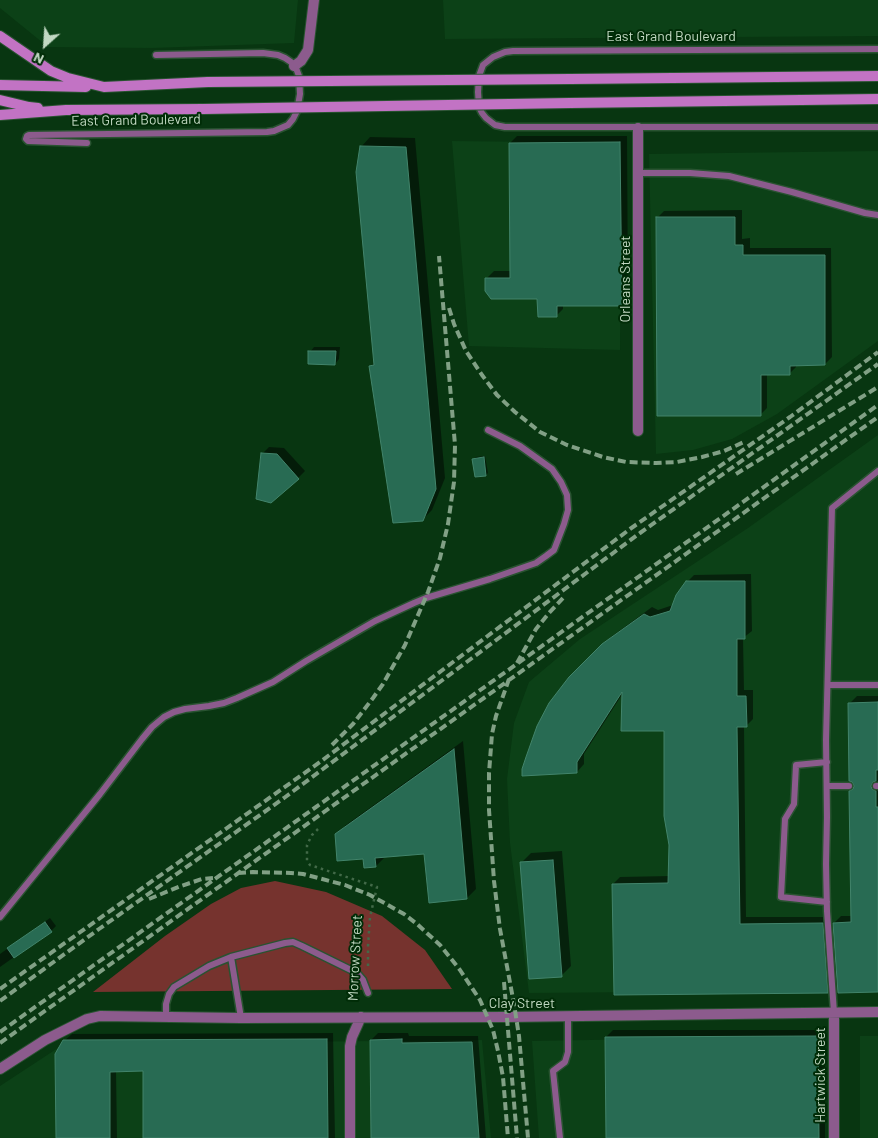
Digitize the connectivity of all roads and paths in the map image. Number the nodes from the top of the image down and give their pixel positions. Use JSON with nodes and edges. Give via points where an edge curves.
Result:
{"nodes":[{"id":1,"x":314,"y":0,"type":"edge"},
{"id":2,"x":0,"y":36,"type":"edge"},
{"id":3,"x":878,"y":49,"type":"edge"},
{"id":4,"x":156,"y":55,"type":"dead end"},
{"id":5,"x":294,"y":66,"type":"junction"},
{"id":6,"x":878,"y":76,"type":"edge"},
{"id":7,"x":0,"y":85,"type":"edge"},
{"id":8,"x":104,"y":87,"type":"junction"},
{"id":9,"x":0,"y":100,"type":"edge"},
{"id":10,"x":878,"y":100,"type":"edge"},
{"id":11,"x":66,"y":110,"type":"junction"},
{"id":12,"x":0,"y":116,"type":"edge"},
{"id":13,"x":878,"y":127,"type":"edge"},
{"id":14,"x":638,"y":128,"type":"junction"},
{"id":15,"x":88,"y":143,"type":"dead end"},
{"id":16,"x":638,"y":173,"type":"junction"},
{"id":17,"x":878,"y":215,"type":"edge"},
{"id":18,"x":488,"y":430,"type":"dead end"},
{"id":19,"x":638,"y":431,"type":"dead end"},
{"id":20,"x":878,"y":470,"type":"edge"},
{"id":21,"x":828,"y":685,"type":"junction"},
{"id":22,"x":878,"y":685,"type":"edge"},
{"id":23,"x":827,"y":762,"type":"junction"},
{"id":24,"x":827,"y":786,"type":"junction"},
{"id":25,"x":849,"y":786,"type":"dead end"},
{"id":26,"x":318,"y":830,"type":"dead end"},
{"id":27,"x":827,"y":902,"type":"junction"},
{"id":28,"x":0,"y":917,"type":"edge"},
{"id":29,"x":231,"y":958,"type":"junction"},
{"id":30,"x":368,"y":993,"type":"joint"},
{"id":31,"x":878,"y":1012,"type":"edge"},
{"id":32,"x":834,"y":1013,"type":"junction"},
{"id":33,"x":166,"y":1016,"type":"junction"},
{"id":34,"x":568,"y":1016,"type":"junction"},
{"id":35,"x":361,"y":1017,"type":"junction"},
{"id":36,"x":241,"y":1018,"type":"junction"},
{"id":37,"x":0,"y":1069,"type":"edge"},
{"id":38,"x":350,"y":1138,"type":"edge"},
{"id":39,"x":560,"y":1138,"type":"edge"},
{"id":40,"x":834,"y":1138,"type":"edge"}],
"edges":[{"from":1,"to":5,"type":"street","via":[[308,50]]},
{"from":2,"to":8,"type":"main road","via":[[51,71]]},
{"from":3,"to":14,"type":"lane","name":"East Grand Boulevard","via":[[513,51],[493,57],[481,70],[480,107],[495,125],[514,128]]},
{"from":4,"to":5,"type":"lane","via":[[271,54],[286,58]]},
{"from":5,"to":15,"type":"lane","name":"East Grand Boulevard","via":[[300,84],[297,111],[288,125],[274,131],[29,135],[26,139]]},
{"from":6,"to":8,"type":"main road","bridge":true,"via":[[208,82]]},
{"from":7,"to":8,"type":"main road"},
{"from":9,"to":11,"type":"main road","via":[[29,107]]},
{"from":10,"to":11,"type":"main road","name":"East Grand Boulevard","bridge":true},
{"from":11,"to":12,"type":"main road"},
{"from":13,"to":14,"type":"lane","name":"East Grand Boulevard"},
{"from":14,"to":16,"type":"street","name":"Orleans Street"},
{"from":16,"to":17,"type":"lane","via":[[729,176]]},
{"from":16,"to":19,"type":"street","name":"Orleans Street"},
{"from":18,"to":28,"type":"lane","via":[[520,446],[552,469],[561,482],[567,495],[568,510],[554,550],[536,563],[414,602],[273,682],[238,698],[185,709],[164,717],[142,739]]},
{"from":20,"to":21,"type":"lane","via":[[832,508]]},
{"from":21,"to":22,"type":"lane"},
{"from":21,"to":23,"type":"lane"},
{"from":23,"to":24,"type":"lane"},
{"from":23,"to":27,"type":"lane","via":[[796,765],[794,804],[785,819],[780,897]]},
{"from":24,"to":25,"type":"lane"},
{"from":24,"to":27,"type":"lane"},
{"from":26,"to":30,"type":"path","name":"Morrow Street","via":[[307,845],[310,865],[377,888],[370,917]]},
{"from":27,"to":32,"type":"lane"},
{"from":29,"to":30,"type":"lane","via":[[293,942],[357,973]]},
{"from":29,"to":33,"type":"lane","via":[[209,966],[174,987],[166,1004]]},
{"from":29,"to":36,"type":"lane"},
{"from":31,"to":32,"type":"street","name":"Clay Street"},
{"from":32,"to":34,"type":"street","name":"Clay Street"},
{"from":32,"to":40,"type":"street","name":"Hartwick Street"},
{"from":33,"to":36,"type":"street","name":"Clay Street"},
{"from":33,"to":37,"type":"street","name":"Clay Street","via":[[100,1016],[87,1019],[45,1040]]},
{"from":34,"to":35,"type":"street","name":"Clay Street"},
{"from":34,"to":39,"type":"lane","via":[[568,1052],[565,1062],[553,1071]]},
{"from":35,"to":36,"type":"street","name":"Clay Street"},
{"from":35,"to":38,"type":"street","name":"Morrow Street","via":[[350,1046]]}]}
